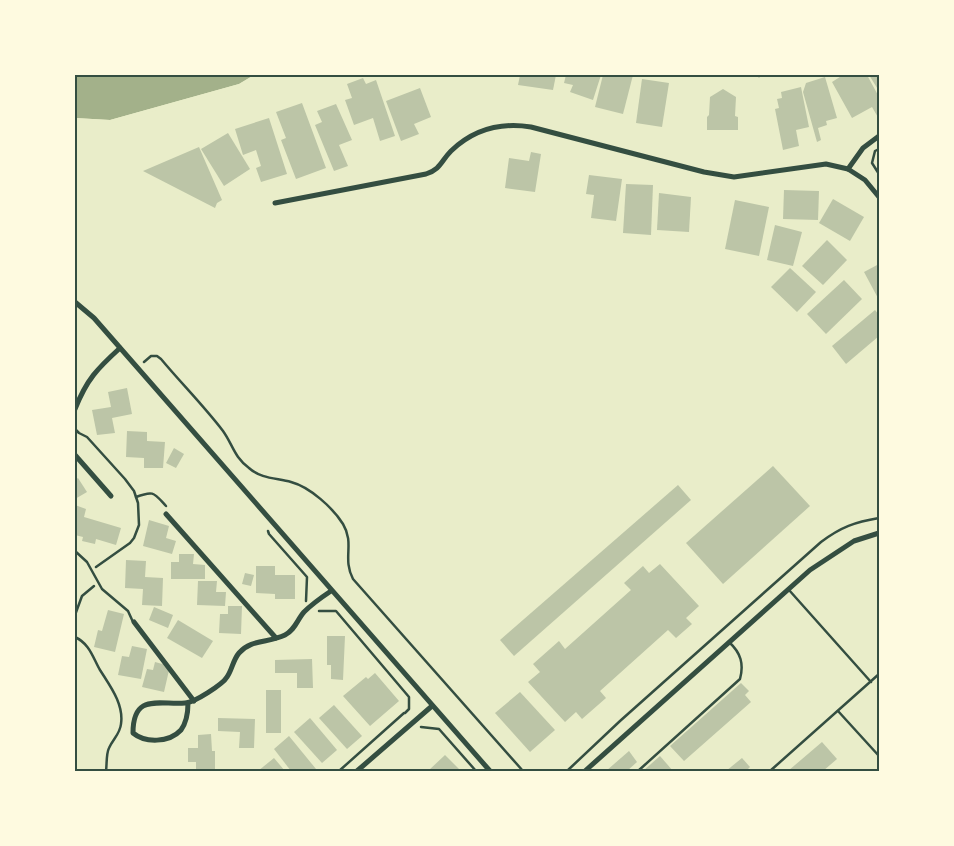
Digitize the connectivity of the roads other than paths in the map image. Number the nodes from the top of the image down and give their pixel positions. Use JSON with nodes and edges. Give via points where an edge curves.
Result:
{"nodes":[{"id":1,"x":879,"y":136,"type":"edge"},
{"id":2,"x":848,"y":169,"type":"junction"},
{"id":3,"x":879,"y":197,"type":"edge"},
{"id":4,"x":275,"y":203,"type":"dead end"},
{"id":5,"x":75,"y":302,"type":"edge"},
{"id":6,"x":120,"y":348,"type":"junction"},
{"id":7,"x":77,"y":396,"type":"edge"},
{"id":8,"x":75,"y":409,"type":"edge"},
{"id":9,"x":75,"y":455,"type":"edge"},
{"id":10,"x":111,"y":496,"type":"dead end"},
{"id":11,"x":166,"y":514,"type":"dead end"},
{"id":12,"x":879,"y":533,"type":"edge"},
{"id":13,"x":75,"y":551,"type":"edge"},
{"id":14,"x":788,"y":589,"type":"junction"},
{"id":15,"x":331,"y":591,"type":"junction"},
{"id":16,"x":134,"y":622,"type":"joint"},
{"id":17,"x":276,"y":638,"type":"junction"},
{"id":18,"x":728,"y":641,"type":"junction"},
{"id":19,"x":879,"y":674,"type":"edge"},
{"id":20,"x":870,"y":682,"type":"junction"},
{"id":21,"x":191,"y":702,"type":"junction"},
{"id":22,"x":432,"y":706,"type":"junction"},
{"id":23,"x":838,"y":711,"type":"junction"},
{"id":24,"x":879,"y":756,"type":"edge"},
{"id":25,"x":357,"y":771,"type":"edge"},
{"id":26,"x":490,"y":771,"type":"edge"},
{"id":27,"x":585,"y":771,"type":"edge"},
{"id":28,"x":638,"y":771,"type":"edge"},
{"id":29,"x":770,"y":771,"type":"edge"}],
"edges":[{"from":1,"to":2,"type":"street","via":[[863,148]]},
{"from":2,"to":3,"type":"street","via":[[865,180]]},
{"from":2,"to":4,"type":"street","via":[[826,164],[730,177],[531,127],[497,126],[460,144],[438,169],[426,174]]},
{"from":5,"to":6,"type":"street"},
{"from":6,"to":7,"type":"street","via":[[94,372]]},
{"from":6,"to":15,"type":"street"},
{"from":7,"to":8,"type":"street"},
{"from":9,"to":10,"type":"street"},
{"from":11,"to":17,"type":"street"},
{"from":12,"to":14,"type":"street","via":[[840,549]]},
{"from":13,"to":16,"type":"lane","via":[[87,562],[102,589],[128,611]]},
{"from":14,"to":18,"type":"street"},
{"from":14,"to":20,"type":"lane"},
{"from":15,"to":17,"type":"street","via":[[304,612],[293,629]]},
{"from":15,"to":22,"type":"street"},
{"from":16,"to":21,"type":"street"},
{"from":17,"to":21,"type":"street","via":[[245,648],[235,659],[224,681]]},
{"from":18,"to":27,"type":"street"},
{"from":18,"to":28,"type":"lane","via":[[740,655],[740,679]]},
{"from":19,"to":20,"type":"lane"},
{"from":20,"to":23,"type":"lane"},
{"from":21,"to":21,"type":"street","via":[[159,702],[144,706],[133,723],[133,733],[151,741],[167,738],[182,729]]},
{"from":22,"to":25,"type":"street"},
{"from":22,"to":26,"type":"street"},
{"from":23,"to":24,"type":"lane"},
{"from":23,"to":29,"type":"lane"}]}
